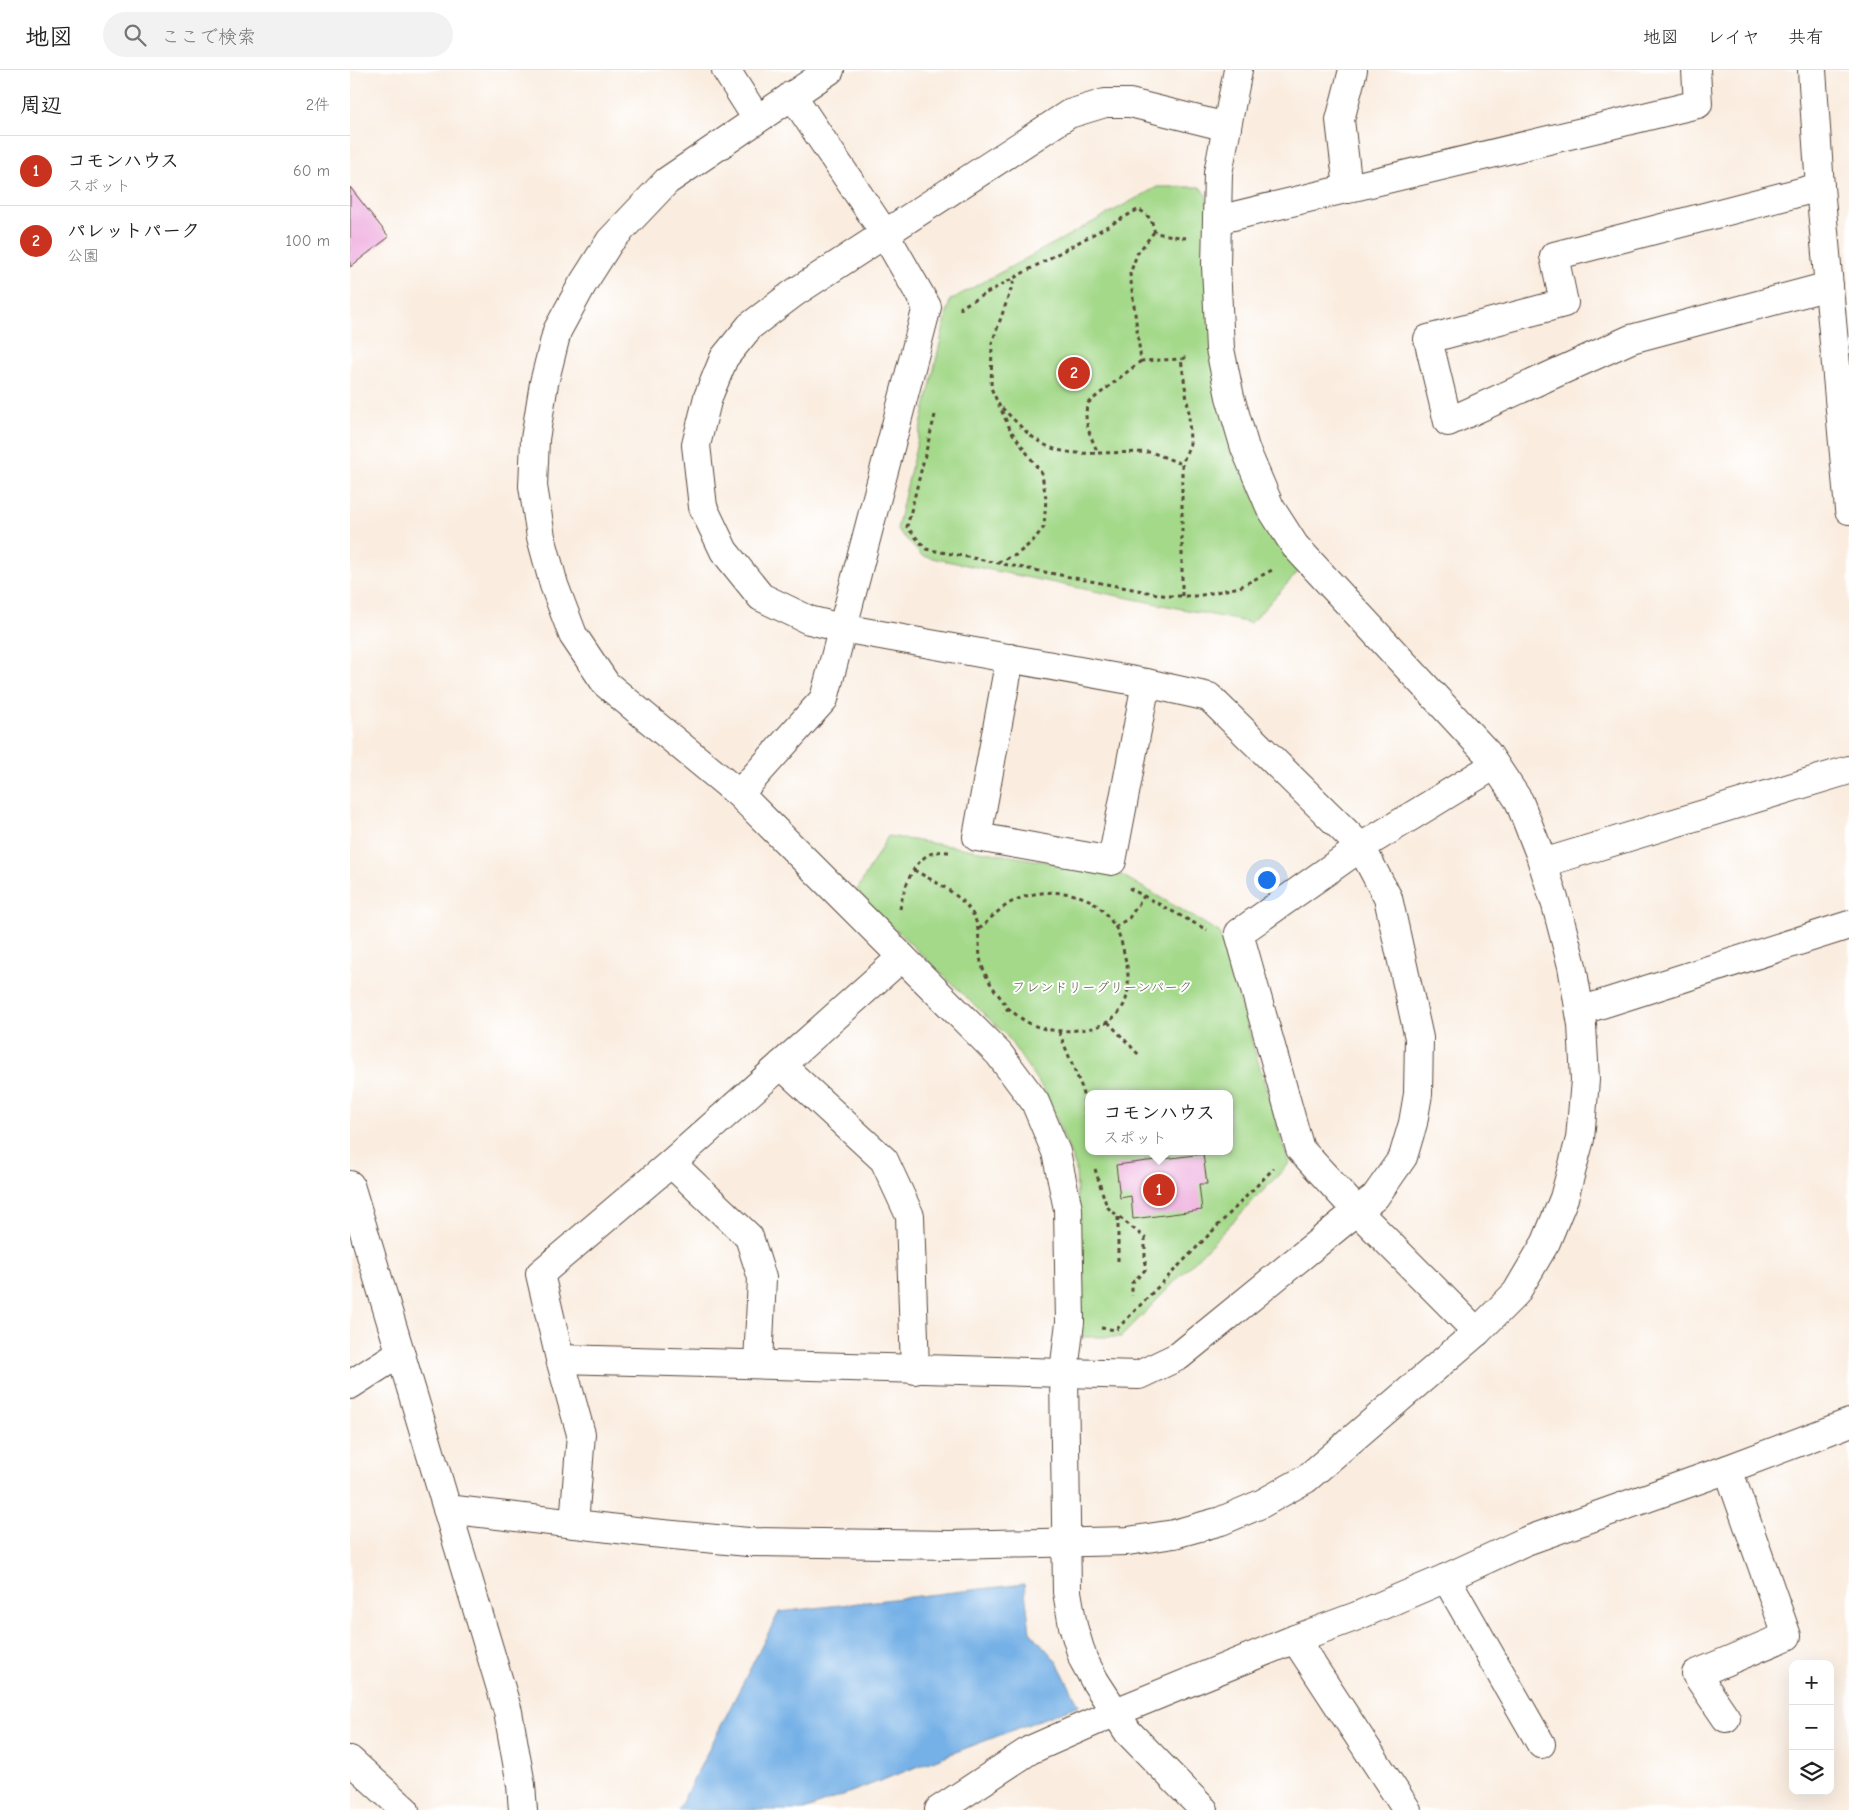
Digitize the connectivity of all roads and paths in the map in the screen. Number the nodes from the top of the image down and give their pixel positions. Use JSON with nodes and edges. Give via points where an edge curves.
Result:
{"nodes":[{"id":1,"x":726,"y":70,"type":"edge"},
{"id":2,"x":830,"y":70,"type":"edge"},
{"id":3,"x":1238,"y":70,"type":"edge"},
{"id":4,"x":1353,"y":70,"type":"edge"},
{"id":5,"x":1696,"y":70,"type":"edge"},
{"id":6,"x":1812,"y":70,"type":"edge"},
{"id":7,"x":792,"y":96,"type":"junction"},
{"id":8,"x":756,"y":119,"type":"junction"},
{"id":9,"x":1227,"y":128,"type":"junction"},
{"id":10,"x":1820,"y":187,"type":"junction"},
{"id":11,"x":1348,"y":189,"type":"junction"},
{"id":12,"x":1216,"y":231,"type":"junction"},
{"id":13,"x":1154,"y":232,"type":"junction"},
{"id":14,"x":885,"y":234,"type":"junction"},
{"id":15,"x":1835,"y":269,"type":"edge"},
{"id":16,"x":1015,"y":278,"type":"junction"},
{"id":17,"x":959,"y":317,"type":"dead end"},
{"id":18,"x":1220,"y":349,"type":"junction"},
{"id":19,"x":1181,"y":360,"type":"junction"},
{"id":20,"x":1141,"y":361,"type":"junction"},
{"id":21,"x":1000,"y":406,"type":"junction"},
{"id":22,"x":936,"y":412,"type":"dead end"},
{"id":23,"x":1098,"y":453,"type":"junction"},
{"id":24,"x":1847,"y":460,"type":"edge"},
{"id":25,"x":1182,"y":464,"type":"junction"},
{"id":26,"x":1849,"y":510,"type":"edge"},
{"id":27,"x":1298,"y":550,"type":"junction"},
{"id":28,"x":998,"y":562,"type":"junction"},
{"id":29,"x":1182,"y":596,"type":"junction"},
{"id":30,"x":842,"y":628,"type":"junction"},
{"id":31,"x":1010,"y":658,"type":"junction"},
{"id":32,"x":1146,"y":683,"type":"junction"},
{"id":33,"x":1495,"y":765,"type":"junction"},
{"id":34,"x":1849,"y":770,"type":"edge"},
{"id":35,"x":739,"y":794,"type":"junction"},
{"id":36,"x":1360,"y":846,"type":"junction"},
{"id":37,"x":954,"y":852,"type":"dead end"},
{"id":38,"x":1543,"y":863,"type":"junction"},
{"id":39,"x":914,"y":870,"type":"junction"},
{"id":40,"x":1126,"y":886,"type":"dead end"},
{"id":41,"x":1144,"y":896,"type":"junction"},
{"id":42,"x":1849,"y":926,"type":"edge"},
{"id":43,"x":1115,"y":927,"type":"junction"},
{"id":44,"x":979,"y":929,"type":"junction"},
{"id":45,"x":1212,"y":933,"type":"dead end"},
{"id":46,"x":898,"y":953,"type":"junction"},
{"id":47,"x":1008,"y":1008,"type":"junction"},
{"id":48,"x":1580,"y":1012,"type":"junction"},
{"id":49,"x":1108,"y":1022,"type":"junction"},
{"id":50,"x":1058,"y":1032,"type":"junction"},
{"id":51,"x":987,"y":1042,"type":"junction"},
{"id":52,"x":1139,"y":1055,"type":"dead end"},
{"id":53,"x":781,"y":1065,"type":"junction"},
{"id":54,"x":1085,"y":1110,"type":"edge"},
{"id":55,"x":1280,"y":1162,"type":"dead end"},
{"id":56,"x":672,"y":1163,"type":"junction"},
{"id":57,"x":1094,"y":1165,"type":"dead end"},
{"id":58,"x":350,"y":1185,"type":"edge"},
{"id":59,"x":1357,"y":1211,"type":"junction"},
{"id":60,"x":1118,"y":1216,"type":"junction"},
{"id":61,"x":1118,"y":1262,"type":"dead end"},
{"id":62,"x":1132,"y":1296,"type":"dead end"},
{"id":63,"x":1070,"y":1322,"type":"junction"},
{"id":64,"x":1478,"y":1332,"type":"junction"},
{"id":65,"x":400,"y":1353,"type":"junction"},
{"id":66,"x":560,"y":1359,"type":"junction"},
{"id":67,"x":758,"y":1364,"type":"junction"},
{"id":68,"x":914,"y":1370,"type":"junction"},
{"id":69,"x":1064,"y":1372,"type":"junction"},
{"id":70,"x":350,"y":1385,"type":"edge"},
{"id":71,"x":1849,"y":1423,"type":"edge"},
{"id":72,"x":1728,"y":1469,"type":"junction"},
{"id":73,"x":447,"y":1509,"type":"junction"},
{"id":74,"x":574,"y":1524,"type":"junction"},
{"id":75,"x":1067,"y":1542,"type":"junction"},
{"id":76,"x":1446,"y":1578,"type":"junction"},
{"id":77,"x":1295,"y":1639,"type":"junction"},
{"id":78,"x":1116,"y":1712,"type":"junction"},
{"id":79,"x":1726,"y":1718,"type":"dead end"},
{"id":80,"x":1541,"y":1744,"type":"dead end"},
{"id":81,"x":350,"y":1760,"type":"edge"},
{"id":82,"x":405,"y":1810,"type":"edge"},
{"id":83,"x":523,"y":1810,"type":"edge"},
{"id":84,"x":939,"y":1810,"type":"edge"},
{"id":85,"x":1203,"y":1810,"type":"edge"},
{"id":86,"x":1407,"y":1810,"type":"edge"}],
"edges":[{"from":1,"to":8,"type":"street"},
{"from":2,"to":7,"type":"street"},
{"from":3,"to":9,"type":"street"},
{"from":4,"to":11,"type":"street","via":[[1340,120]]},
{"from":5,"to":11,"type":"street","via":[[1698,104]]},
{"from":6,"to":10,"type":"street"},
{"from":7,"to":8,"type":"street"},
{"from":7,"to":14,"type":"street"},
{"from":8,"to":35,"type":"street","via":[[667,181],[610,241],[582,285],[557,331],[544,383],[535,439],[533,486],[554,586],[573,635],[606,684]]},
{"from":9,"to":12,"type":"street","via":[[1218,173]]},
{"from":9,"to":14,"type":"street","via":[[1130,103],[1096,105],[1069,114]]},
{"from":10,"to":15,"type":"street"},
{"from":10,"to":15,"type":"street","via":[[1554,256],[1564,302],[1428,339],[1448,422],[1631,339]]},
{"from":11,"to":12,"type":"street"},
{"from":12,"to":13,"type":"path"},
{"from":12,"to":18,"type":"street"},
{"from":13,"to":16,"type":"path","via":[[1151,220],[1139,209]]},
{"from":13,"to":20,"type":"path","via":[[1137,254],[1130,274]]},
{"from":14,"to":30,"type":"street","via":[[927,307]]},
{"from":14,"to":30,"type":"street","via":[[750,326],[724,358],[708,397],[696,446],[703,507],[724,551],[761,597],[809,620]]},
{"from":15,"to":24,"type":"street"},
{"from":16,"to":17,"type":"path","via":[[961,307]]},
{"from":16,"to":21,"type":"path","via":[[992,343],[991,388]]},
{"from":18,"to":19,"type":"path"},
{"from":18,"to":27,"type":"street","via":[[1244,448],[1270,507]]},
{"from":19,"to":20,"type":"path"},
{"from":19,"to":25,"type":"path","via":[[1190,413],[1190,444]]},
{"from":20,"to":23,"type":"path","via":[[1088,403],[1086,421]]},
{"from":21,"to":23,"type":"path","via":[[1040,442],[1075,454]]},
{"from":21,"to":28,"type":"path","via":[[1011,431],[1042,474],[1046,500],[1044,527],[1016,555]]},
{"from":22,"to":28,"type":"path","via":[[907,527],[926,549]]},
{"from":23,"to":25,"type":"path","via":[[1151,452]]},
{"from":24,"to":26,"type":"street"},
{"from":25,"to":29,"type":"path"},
{"from":27,"to":29,"type":"path","via":[[1276,568],[1240,587]]},
{"from":27,"to":33,"type":"street"},
{"from":28,"to":29,"type":"path","via":[[1168,596]]},
{"from":30,"to":31,"type":"street"},
{"from":30,"to":35,"type":"street","via":[[824,699]]},
{"from":31,"to":32,"type":"street"},
{"from":31,"to":32,"type":"street","via":[[977,837],[1112,861]]},
{"from":32,"to":36,"type":"street","via":[[1209,697]]},
{"from":33,"to":36,"type":"street"},
{"from":33,"to":38,"type":"street","via":[[1518,801]]},
{"from":34,"to":38,"type":"street"},
{"from":35,"to":46,"type":"street"},
{"from":36,"to":59,"type":"street","via":[[1388,898],[1418,1038],[1418,1094],[1403,1157],[1375,1197]]},
{"from":36,"to":59,"type":"street","via":[[1239,933],[1300,1149]]},
{"from":37,"to":39,"type":"path","via":[[935,852]]},
{"from":38,"to":48,"type":"street","via":[[1572,966]]},
{"from":39,"to":44,"type":"path","via":[[954,893],[971,911]]},
{"from":39,"to":46,"type":"path","via":[[900,907]]},
{"from":40,"to":41,"type":"path"},
{"from":41,"to":43,"type":"path","via":[[1129,918]]},
{"from":41,"to":45,"type":"path"},
{"from":42,"to":48,"type":"street"},
{"from":43,"to":44,"type":"path","via":[[1090,900],[1057,893],[1038,893],[1018,899]]},
{"from":43,"to":49,"type":"path","via":[[1128,972],[1128,994],[1120,1012]]},
{"from":44,"to":47,"type":"path","via":[[981,962]]},
{"from":46,"to":51,"type":"street"},
{"from":46,"to":53,"type":"street"},
{"from":47,"to":50,"type":"path","via":[[1023,1021]]},
{"from":47,"to":51,"type":"path"},
{"from":48,"to":64,"type":"street","via":[[1585,1080],[1581,1129],[1564,1198],[1546,1242],[1516,1293]]},
{"from":49,"to":50,"type":"path","via":[[1081,1030]]},
{"from":49,"to":52,"type":"path"},
{"from":50,"to":54,"type":"path","via":[[1082,1088]]},
{"from":51,"to":63,"type":"street","via":[[1035,1102],[1056,1152],[1068,1209]]},
{"from":53,"to":56,"type":"street"},
{"from":53,"to":68,"type":"street","via":[[884,1160],[910,1216]]},
{"from":55,"to":63,"type":"path","via":[[1116,1330]]},
{"from":56,"to":66,"type":"street","via":[[540,1274]]},
{"from":56,"to":67,"type":"street","via":[[749,1237],[762,1278]]},
{"from":57,"to":60,"type":"path","via":[[1107,1207]]},
{"from":58,"to":65,"type":"street"},
{"from":59,"to":64,"type":"street"},
{"from":59,"to":69,"type":"street","via":[[1179,1356],[1139,1374]]},
{"from":60,"to":61,"type":"path"},
{"from":60,"to":62,"type":"path","via":[[1144,1238],[1144,1270],[1132,1283]]},
{"from":63,"to":69,"type":"street"},
{"from":64,"to":75,"type":"street","via":[[1306,1479],[1260,1504],[1174,1534],[1128,1541]]},
{"from":65,"to":70,"type":"street"},
{"from":65,"to":73,"type":"street"},
{"from":66,"to":67,"type":"street"},
{"from":66,"to":74,"type":"street","via":[[581,1434]]},
{"from":67,"to":68,"type":"street"},
{"from":68,"to":69,"type":"street"},
{"from":69,"to":75,"type":"street"},
{"from":71,"to":72,"type":"street"},
{"from":72,"to":76,"type":"street","via":[[1526,1541]]},
{"from":72,"to":79,"type":"street","via":[[1787,1636],[1696,1674]]},
{"from":73,"to":74,"type":"street"},
{"from":73,"to":83,"type":"street","via":[[508,1712]]},
{"from":74,"to":75,"type":"street","via":[[748,1542],[940,1545]]},
{"from":75,"to":78,"type":"street","via":[[1067,1592],[1072,1626],[1083,1659]]},
{"from":76,"to":77,"type":"street"},
{"from":76,"to":80,"type":"street"},
{"from":77,"to":78,"type":"street"},
{"from":77,"to":86,"type":"street"},
{"from":78,"to":84,"type":"street","via":[[1030,1750]]},
{"from":78,"to":85,"type":"street","via":[[1128,1732]]},
{"from":81,"to":82,"type":"street"}]}
